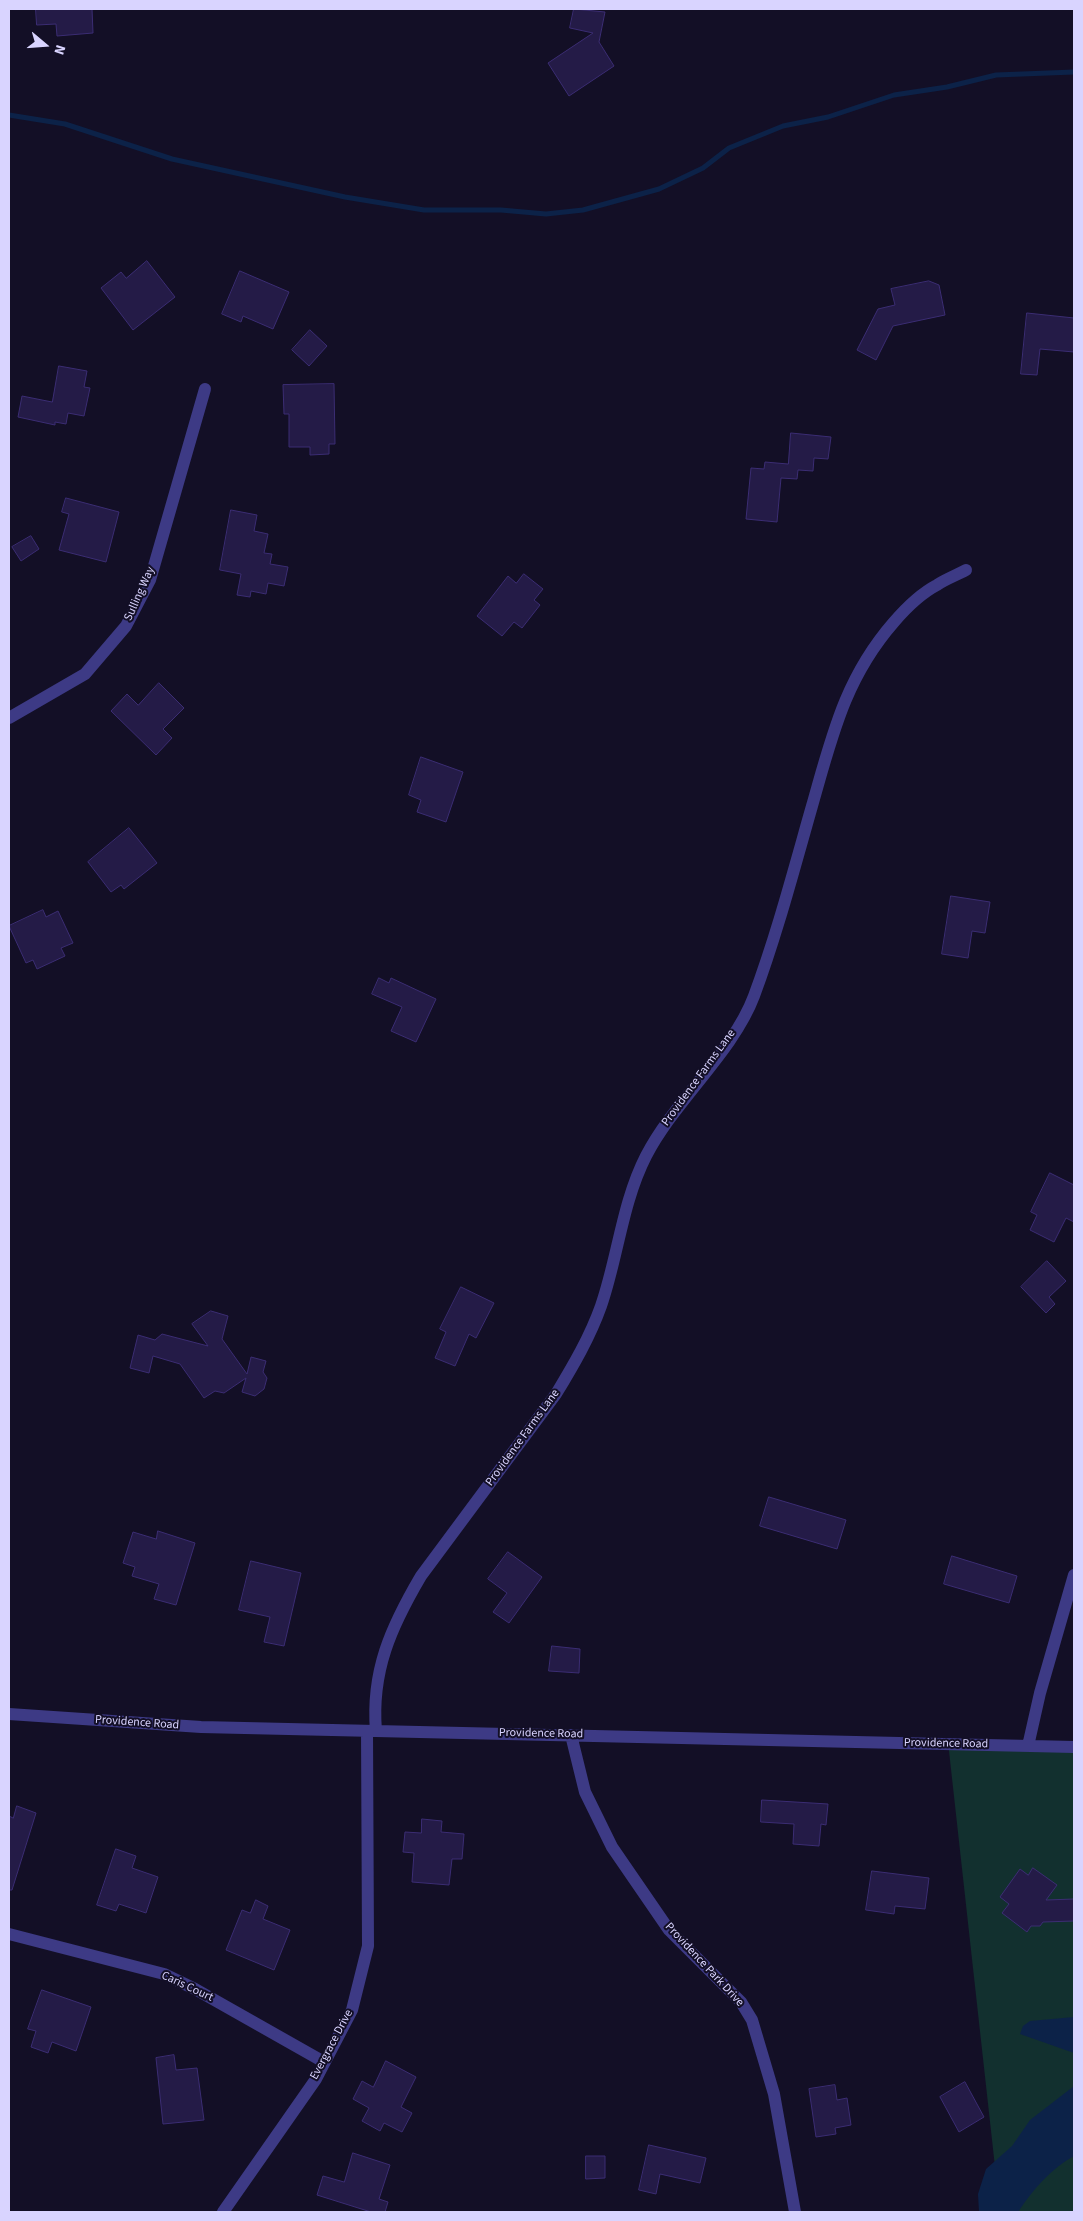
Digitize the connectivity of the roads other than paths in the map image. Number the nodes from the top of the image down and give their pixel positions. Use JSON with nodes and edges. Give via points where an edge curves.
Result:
{"nodes":[{"id":1,"x":205,"y":389,"type":"dead end"},
{"id":2,"x":966,"y":570,"type":"dead end"},
{"id":3,"x":9,"y":718,"type":"edge"},
{"id":4,"x":1074,"y":1574,"type":"edge"},
{"id":5,"x":9,"y":1714,"type":"edge"},
{"id":6,"x":371,"y":1731,"type":"junction"},
{"id":7,"x":571,"y":1735,"type":"junction"},
{"id":8,"x":1028,"y":1746,"type":"junction"},
{"id":9,"x":1074,"y":1747,"type":"edge"},
{"id":10,"x":9,"y":1934,"type":"edge"},
{"id":11,"x":324,"y":2062,"type":"junction"},
{"id":12,"x":222,"y":2212,"type":"edge"},
{"id":13,"x":795,"y":2212,"type":"edge"}],
"edges":[{"from":1,"to":3,"type":"street","name":"Sulling Way","via":[[150,580],[126,626],[85,674]]},
{"from":2,"to":6,"type":"street","name":"Providence Farms Lane","via":[[935,585],[908,606],[876,643],[853,680],[836,722],[777,929],[753,998],[732,1036],[668,1118],[645,1158],[630,1197],[602,1305],[575,1364],[421,1576],[407,1600],[377,1674]]},
{"from":4,"to":8,"type":"street"},
{"from":5,"to":6,"type":"street","name":"Providence Road","via":[[201,1727]]},
{"from":6,"to":7,"type":"street","name":"Providence Road"},
{"from":6,"to":11,"type":"street","name":"Evergrace Drive","via":[[368,1946],[352,2010]]},
{"from":7,"to":8,"type":"street","name":"Providence Road"},
{"from":7,"to":13,"type":"street","name":"Providence Park Drive","via":[[585,1792],[612,1847],[669,1930],[741,2002],[752,2020],[774,2094]]},
{"from":8,"to":9,"type":"street","name":"Providence Road"},
{"from":10,"to":11,"type":"street","name":"Caris Court","via":[[164,1974]]},
{"from":11,"to":12,"type":"street","name":"Evergrace Drive"}]}
